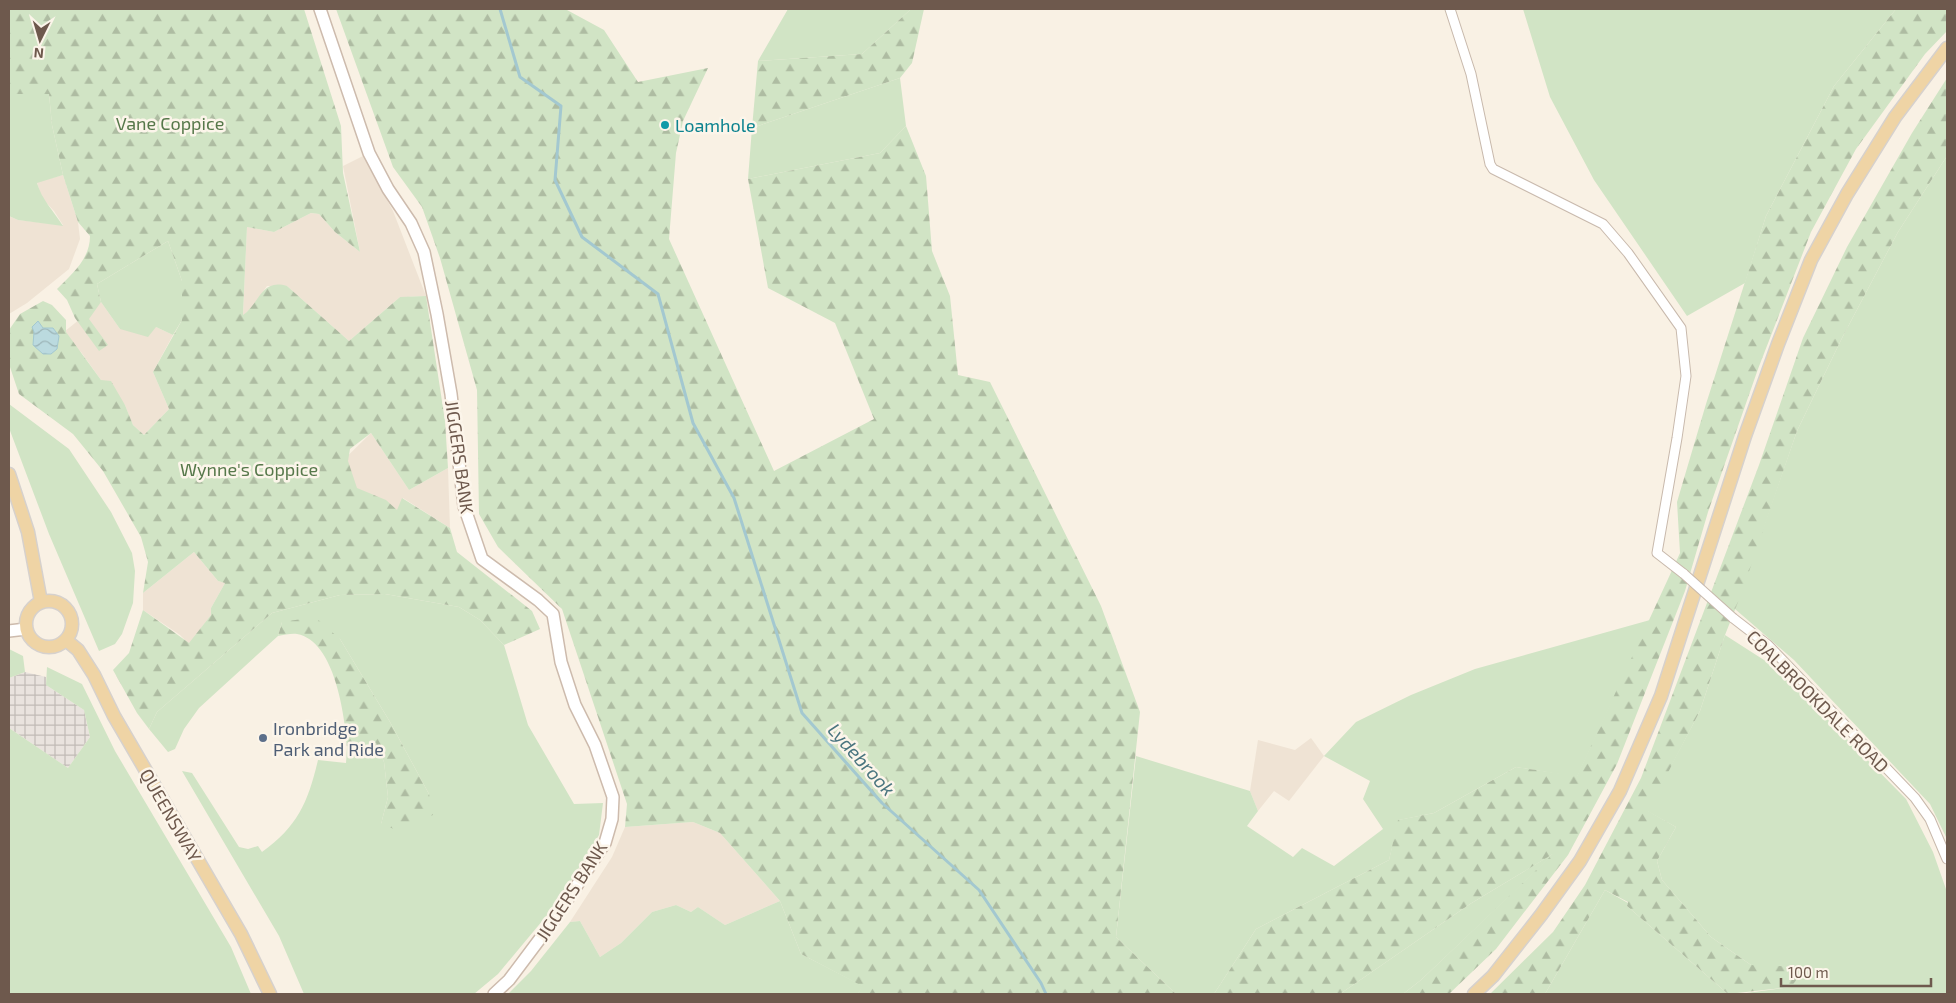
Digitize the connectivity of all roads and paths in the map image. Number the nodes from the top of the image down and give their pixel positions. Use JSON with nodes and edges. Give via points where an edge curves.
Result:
{"nodes":[{"id":1,"x":320,"y":9,"type":"edge"},
{"id":2,"x":1450,"y":9,"type":"edge"},
{"id":3,"x":1947,"y":48,"type":"edge"},
{"id":4,"x":9,"y":474,"type":"edge"},
{"id":5,"x":41,"y":602,"type":"junction"},
{"id":6,"x":26,"y":629,"type":"junction"},
{"id":7,"x":9,"y":630,"type":"edge"},
{"id":8,"x":66,"y":640,"type":"junction"},
{"id":9,"x":1947,"y":859,"type":"edge"},
{"id":10,"x":270,"y":994,"type":"edge"},
{"id":11,"x":494,"y":994,"type":"edge"},
{"id":12,"x":1474,"y":994,"type":"edge"}],
"edges":[{"from":1,"to":11,"type":"street","name":"JIGGERS BANK","via":[[369,154],[411,223],[424,252],[451,394],[464,506],[482,559],[553,614],[561,662],[575,705],[595,745],[613,797],[612,820],[605,843],[554,920],[509,980]]},
{"from":2,"to":9,"type":"street","name":"COALBROOKDALE ROAD","bridge":true,"via":[[1471,74],[1493,169],[1604,224],[1681,328],[1686,376],[1657,553],[1768,645],[1915,798],[1930,819]]},
{"from":3,"to":12,"type":"main road","via":[[1895,117],[1811,260],[1745,436],[1661,696],[1620,791],[1580,861],[1494,976]]},
{"from":4,"to":5,"type":"main road","via":[[28,532]]},
{"from":5,"to":6,"type":"main road","via":[[27,616]]},
{"from":5,"to":8,"type":"main road","via":[[56,602],[68,611],[72,626]]},
{"from":6,"to":7,"type":"street"},
{"from":6,"to":8,"type":"main road","via":[[31,640],[42,647],[55,647]]},
{"from":8,"to":10,"type":"main road","name":"QUEENSWAY","via":[[78,650],[94,675],[114,716],[241,934]]}]}
